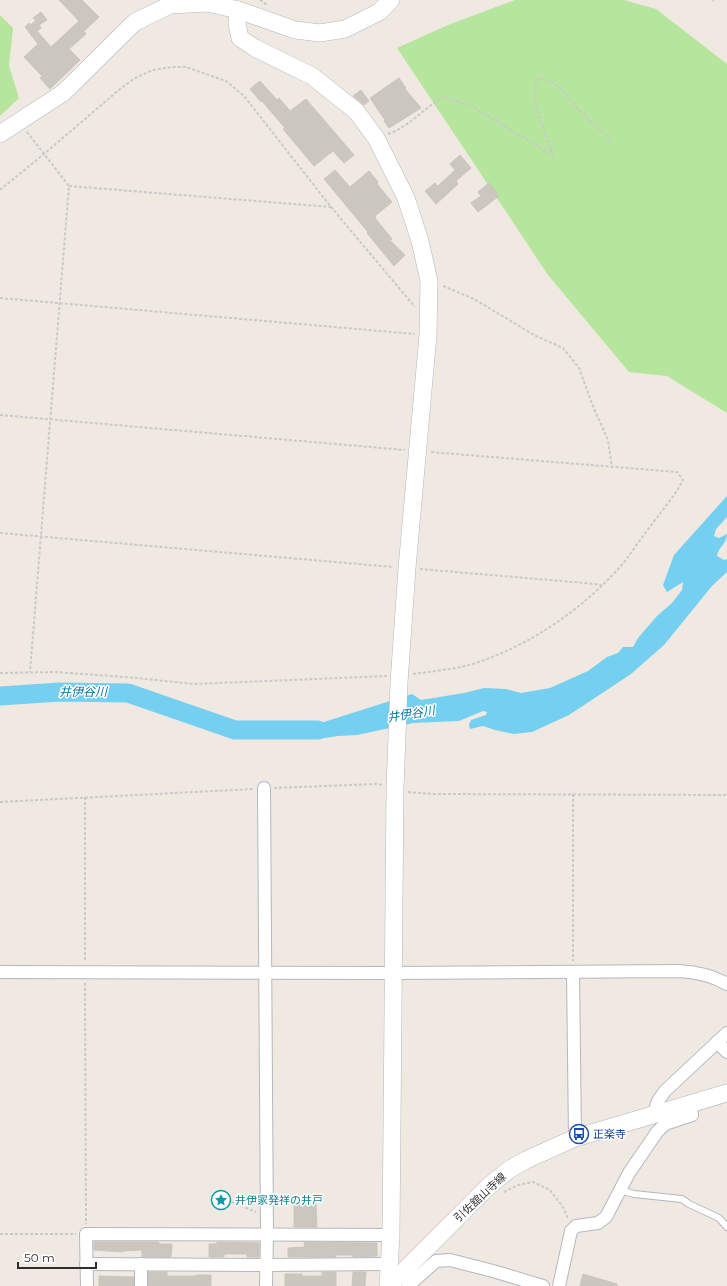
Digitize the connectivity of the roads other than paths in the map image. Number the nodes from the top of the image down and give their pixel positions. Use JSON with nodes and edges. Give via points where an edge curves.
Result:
{"nodes":[{"id":1,"x":391,"y":0,"type":"edge"},
{"id":2,"x":238,"y":10,"type":"junction"},
{"id":3,"x":0,"y":134,"type":"edge"},
{"id":4,"x":264,"y":788,"type":"road end"},
{"id":5,"x":0,"y":972,"type":"edge"},
{"id":6,"x":573,"y":972,"type":"junction"},
{"id":7,"x":265,"y":973,"type":"junction"},
{"id":8,"x":393,"y":973,"type":"junction"},
{"id":9,"x":727,"y":984,"type":"edge"},
{"id":10,"x":727,"y":1033,"type":"edge"},
{"id":11,"x":717,"y":1042,"type":"junction"},
{"id":12,"x":727,"y":1052,"type":"edge"},
{"id":13,"x":727,"y":1093,"type":"edge"},
{"id":14,"x":690,"y":1104,"type":"junction"},
{"id":15,"x":653,"y":1115,"type":"junction"},
{"id":16,"x":575,"y":1138,"type":"junction"},
{"id":17,"x":620,"y":1190,"type":"junction"},
{"id":18,"x":727,"y":1227,"type":"edge"},
{"id":19,"x":267,"y":1235,"type":"junction"},
{"id":20,"x":391,"y":1235,"type":"junction"},
{"id":21,"x":86,"y":1264,"type":"junction"},
{"id":22,"x":141,"y":1264,"type":"junction"},
{"id":23,"x":266,"y":1265,"type":"junction"},
{"id":24,"x":395,"y":1281,"type":"edge"},
{"id":25,"x":87,"y":1286,"type":"edge"},
{"id":26,"x":141,"y":1286,"type":"edge"},
{"id":27,"x":266,"y":1286,"type":"edge"},
{"id":28,"x":543,"y":1286,"type":"edge"},
{"id":29,"x":559,"y":1286,"type":"edge"}],
"edges":[{"from":1,"to":2,"type":"street","via":[[379,12],[345,29],[320,33],[295,30]]},
{"from":2,"to":3,"type":"street","via":[[208,3],[170,5],[135,22],[63,93]]},
{"from":2,"to":8,"type":"street","via":[[236,24],[240,38],[312,76],[356,111],[376,138],[406,198],[420,241],[429,281],[428,335],[407,568],[400,679]]},
{"from":4,"to":7,"type":"street"},
{"from":5,"to":7,"type":"street"},
{"from":6,"to":8,"type":"street"},
{"from":6,"to":9,"type":"street","via":[[690,972],[707,975]]},
{"from":6,"to":16,"type":"street"},
{"from":7,"to":8,"type":"street"},
{"from":7,"to":19,"type":"street"},
{"from":8,"to":20,"type":"street"},
{"from":10,"to":11,"type":"street"},
{"from":11,"to":12,"type":"street"},
{"from":11,"to":15,"type":"street","via":[[665,1091]]},
{"from":13,"to":14,"type":"street","name":"引佐舘山寺線"},
{"from":14,"to":15,"type":"street","name":"引佐舘山寺線"},
{"from":14,"to":17,"type":"street","via":[[692,1115],[665,1124],[657,1132]]},
{"from":15,"to":16,"type":"street","name":"引佐舘山寺線"},
{"from":16,"to":24,"type":"street","name":"引佐舘山寺線","via":[[510,1169],[490,1185]]},
{"from":17,"to":18,"type":"lane","via":[[682,1199],[719,1218]]},
{"from":17,"to":29,"type":"street","via":[[606,1217],[598,1223],[576,1226],[571,1231]]},
{"from":19,"to":20,"type":"street"},
{"from":19,"to":21,"type":"street","via":[[86,1234]]},
{"from":19,"to":23,"type":"street"},
{"from":20,"to":24,"type":"street"},
{"from":21,"to":22,"type":"street"},
{"from":21,"to":25,"type":"street"},
{"from":22,"to":23,"type":"street"},
{"from":22,"to":26,"type":"street"},
{"from":23,"to":24,"type":"street"},
{"from":23,"to":27,"type":"street"},
{"from":24,"to":28,"type":"street","via":[[436,1261],[450,1260]]}]}
